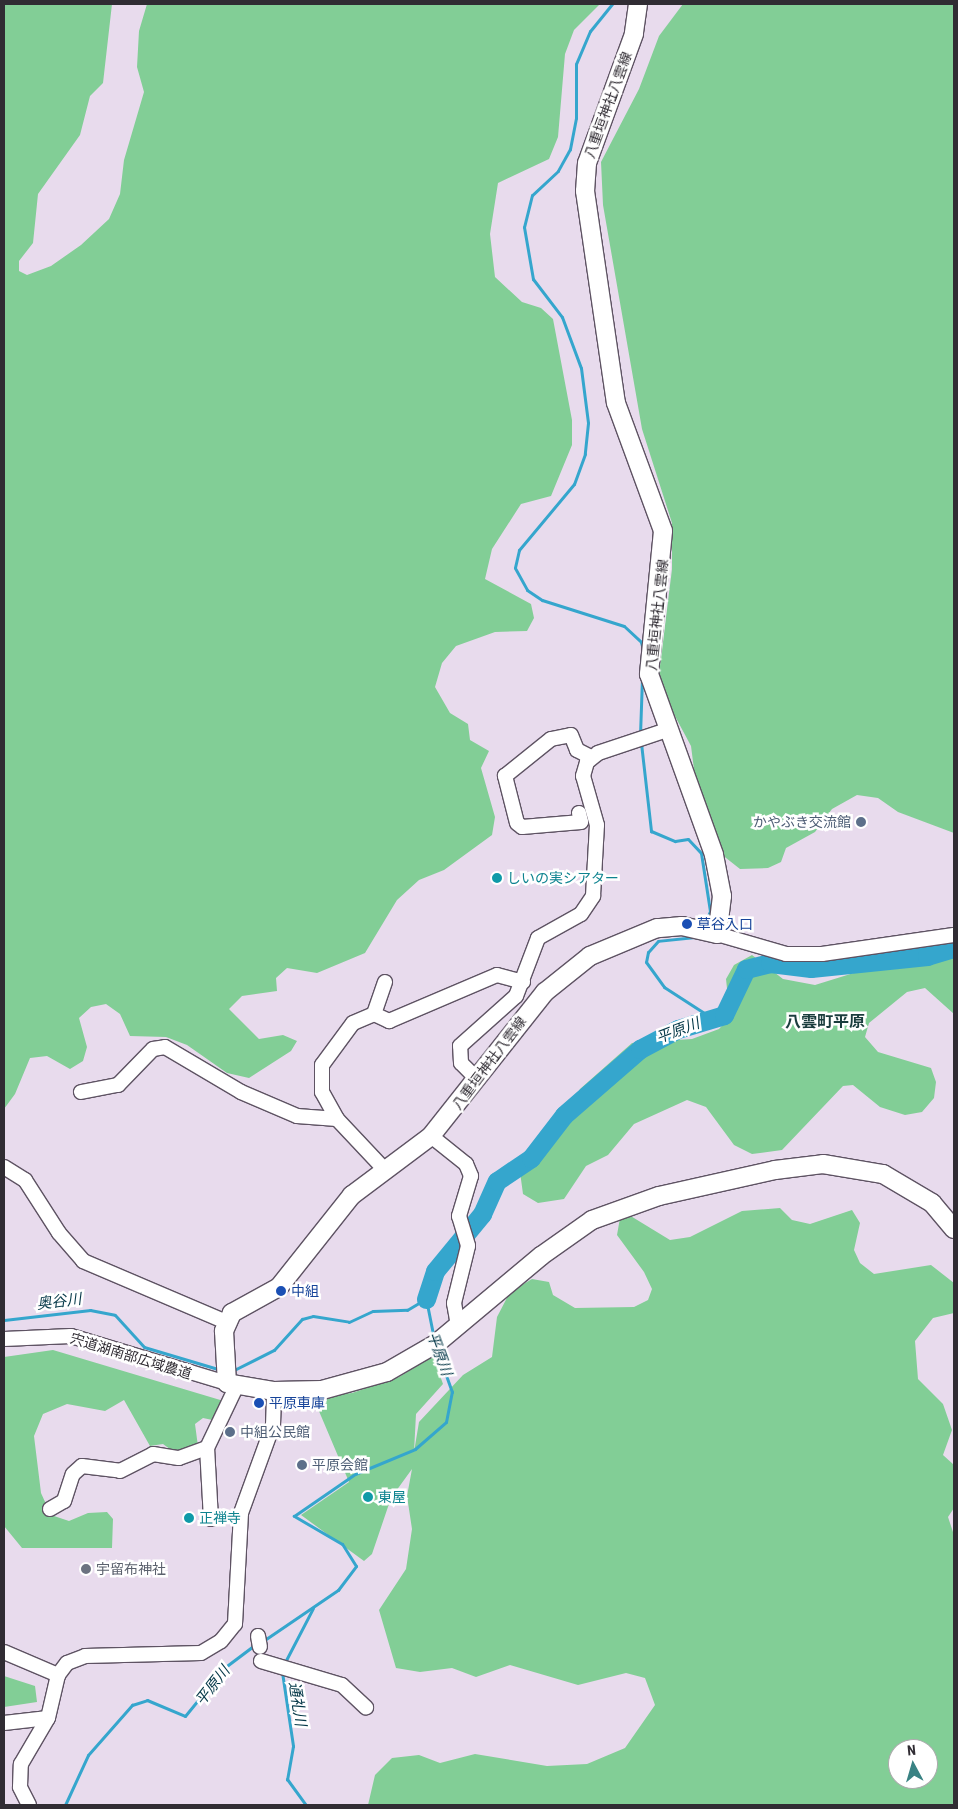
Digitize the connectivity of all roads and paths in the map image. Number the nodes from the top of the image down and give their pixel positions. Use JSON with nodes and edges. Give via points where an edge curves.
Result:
{"nodes":[{"id":1,"x":638,"y":4,"type":"edge"},
{"id":2,"x":667,"y":730,"type":"junction"},
{"id":3,"x":591,"y":757,"type":"junction"},
{"id":4,"x":580,"y":813,"type":"dead end"},
{"id":5,"x":708,"y":932,"type":"junction"},
{"id":6,"x":954,"y":935,"type":"edge"},
{"id":7,"x":386,"y":982,"type":"dead end"},
{"id":8,"x":523,"y":982,"type":"junction"},
{"id":9,"x":374,"y":1014,"type":"junction"},
{"id":10,"x":476,"y":1078,"type":"junction"},
{"id":11,"x":81,"y":1092,"type":"dead end"},
{"id":12,"x":337,"y":1119,"type":"junction"},
{"id":13,"x":431,"y":1136,"type":"junction"},
{"id":14,"x":4,"y":1167,"type":"edge"},
{"id":15,"x":385,"y":1170,"type":"junction"},
{"id":16,"x":954,"y":1228,"type":"edge"},
{"id":17,"x":226,"y":1322,"type":"junction"},
{"id":18,"x":458,"y":1326,"type":"junction"},
{"id":19,"x":4,"y":1339,"type":"edge"},
{"id":20,"x":232,"y":1384,"type":"junction"},
{"id":21,"x":274,"y":1391,"type":"junction"},
{"id":22,"x":207,"y":1448,"type":"junction"},
{"id":23,"x":50,"y":1509,"type":"dead end"},
{"id":24,"x":211,"y":1519,"type":"dead end"},
{"id":25,"x":4,"y":1652,"type":"edge"},
{"id":26,"x":261,"y":1661,"type":"dead end"},
{"id":27,"x":58,"y":1675,"type":"junction"},
{"id":28,"x":366,"y":1707,"type":"dead end"},
{"id":29,"x":48,"y":1718,"type":"junction"},
{"id":30,"x":4,"y":1723,"type":"edge"},
{"id":31,"x":29,"y":1805,"type":"edge"}],
"edges":[{"from":1,"to":2,"type":"main road","name":"八重垣神社八雲線","via":[[634,34],[587,163],[585,192],[616,403],[663,531],[650,674]]},
{"from":2,"to":3,"type":"street"},
{"from":2,"to":5,"type":"main road","name":"八重垣神社八雲線","via":[[719,874],[722,913]]},
{"from":3,"to":4,"type":"street","via":[[577,750],[571,735],[551,738],[505,776],[517,823],[522,827],[581,822]]},
{"from":3,"to":8,"type":"street","via":[[583,776],[597,825],[593,896],[581,914],[538,938]]},
{"from":5,"to":6,"type":"street","via":[[786,954],[822,954]]},
{"from":5,"to":10,"type":"main road","name":"八重垣神社八雲線","via":[[657,928],[590,956],[532,1006]]},
{"from":7,"to":9,"type":"street"},
{"from":8,"to":9,"type":"street","via":[[497,976],[395,1020],[382,1021]]},
{"from":8,"to":10,"type":"street","via":[[510,1004],[460,1046],[461,1063]]},
{"from":9,"to":12,"type":"street","via":[[353,1023],[322,1065],[322,1092]]},
{"from":10,"to":13,"type":"main road","name":"八重垣神社八雲線"},
{"from":11,"to":12,"type":"street","via":[[104,1091],[127,1080],[158,1046],[241,1092],[297,1116]]},
{"from":12,"to":15,"type":"street"},
{"from":13,"to":15,"type":"main road","name":"八重垣神社八雲線"},
{"from":13,"to":18,"type":"street","via":[[470,1172],[470,1190],[459,1216],[465,1237],[454,1303]]},
{"from":14,"to":17,"type":"street","via":[[26,1180],[59,1234],[83,1261]]},
{"from":15,"to":17,"type":"main road","name":"八重垣神社八雲線","via":[[340,1208],[280,1286],[240,1306]]},
{"from":16,"to":18,"type":"main road","via":[[921,1194],[883,1174],[823,1164],[775,1170],[659,1196],[592,1220],[541,1256]]},
{"from":17,"to":20,"type":"main road"},
{"from":18,"to":21,"type":"main road","via":[[432,1346],[387,1372],[347,1385]]},
{"from":19,"to":20,"type":"street","name":"宍道湖南部広域農道","via":[[71,1336]]},
{"from":20,"to":21,"type":"main road"},
{"from":20,"to":22,"type":"street"},
{"from":21,"to":27,"type":"street","via":[[272,1425],[241,1513],[238,1615],[230,1632],[201,1653],[85,1656],[67,1662]]},
{"from":22,"to":23,"type":"street","via":[[179,1458],[153,1454],[120,1472],[82,1466],[73,1474],[64,1501]]},
{"from":22,"to":24,"type":"street"},
{"from":25,"to":27,"type":"street"},
{"from":26,"to":28,"type":"street","via":[[342,1685]]},
{"from":27,"to":29,"type":"street"},
{"from":29,"to":30,"type":"street"},
{"from":29,"to":31,"type":"street","via":[[21,1764],[20,1787]]}]}
